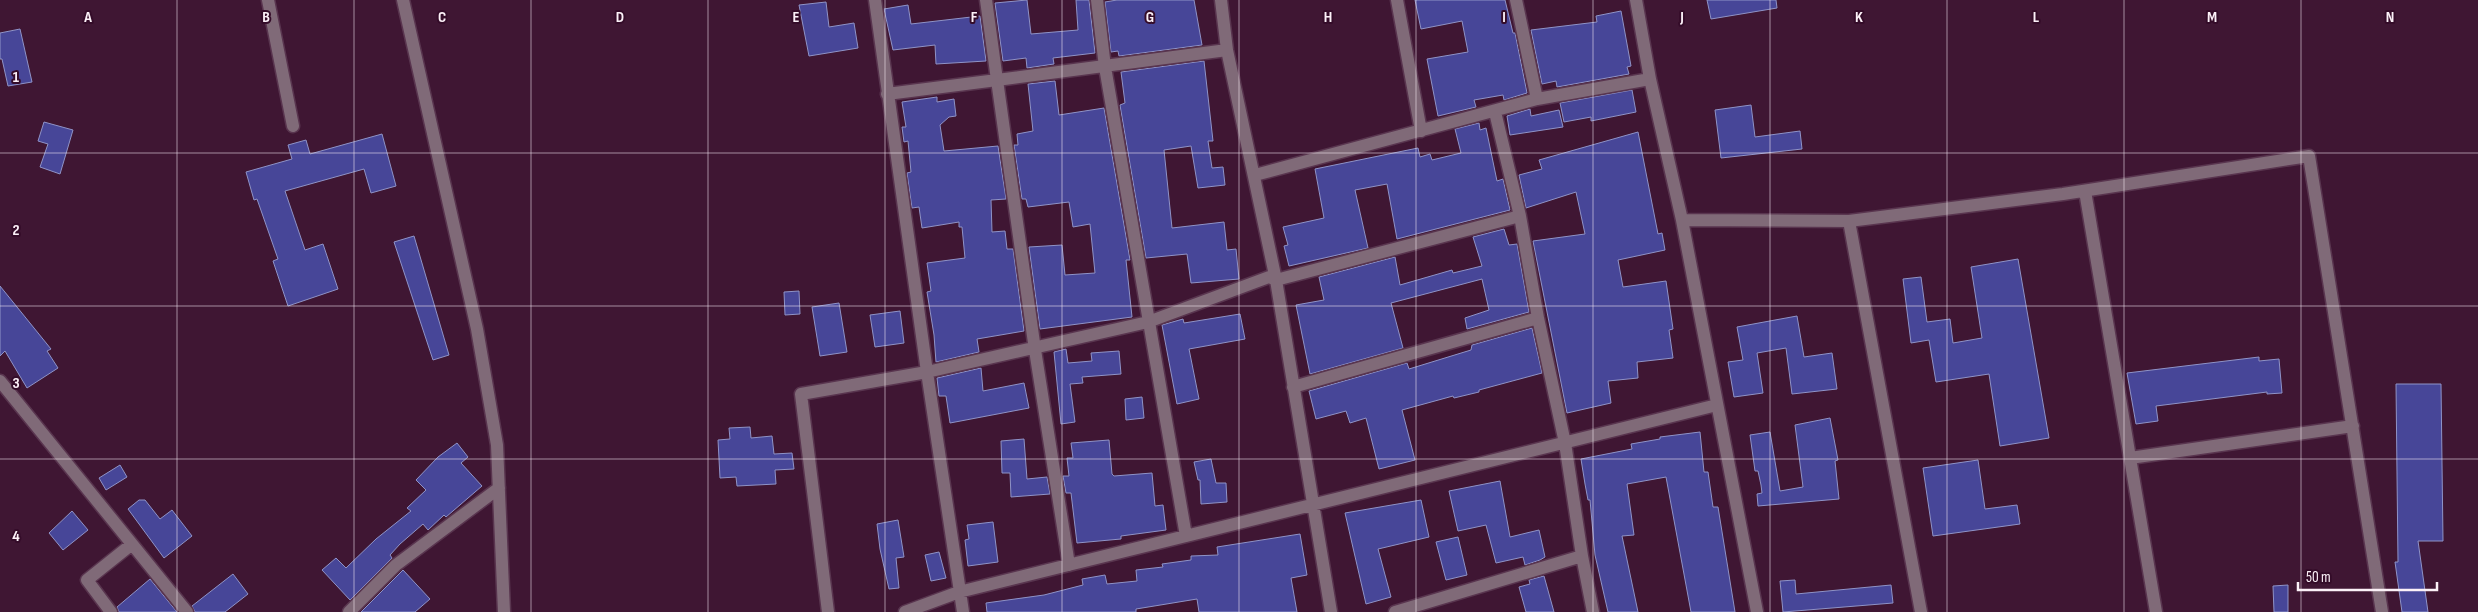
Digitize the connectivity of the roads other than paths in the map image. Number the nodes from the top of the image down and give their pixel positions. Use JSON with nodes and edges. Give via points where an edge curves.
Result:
{"nodes":[{"id":1,"x":268,"y":0,"type":"edge"},
{"id":2,"x":402,"y":0,"type":"edge"},
{"id":3,"x":875,"y":0,"type":"edge"},
{"id":4,"x":986,"y":0,"type":"edge"},
{"id":5,"x":1097,"y":0,"type":"edge"},
{"id":6,"x":1221,"y":0,"type":"edge"},
{"id":7,"x":1397,"y":0,"type":"edge"},
{"id":8,"x":1516,"y":0,"type":"edge"},
{"id":9,"x":1636,"y":0,"type":"edge"},
{"id":10,"x":1227,"y":50,"type":"junction"},
{"id":11,"x":1105,"y":66,"type":"junction"},
{"id":12,"x":1650,"y":79,"type":"junction"},
{"id":13,"x":998,"y":80,"type":"junction"},
{"id":14,"x":888,"y":94,"type":"junction"},
{"id":15,"x":1537,"y":99,"type":"junction"},
{"id":16,"x":1495,"y":112,"type":"junction"},
{"id":17,"x":293,"y":126,"type":"dead end"},
{"id":18,"x":1420,"y":131,"type":"junction"},
{"id":19,"x":1255,"y":175,"type":"junction"},
{"id":20,"x":2085,"y":191,"type":"junction"},
{"id":21,"x":1520,"y":216,"type":"junction"},
{"id":22,"x":1682,"y":220,"type":"junction"},
{"id":23,"x":1849,"y":220,"type":"junction"},
{"id":24,"x":1276,"y":280,"type":"junction"},
{"id":25,"x":1538,"y":318,"type":"junction"},
{"id":26,"x":1148,"y":322,"type":"junction"},
{"id":27,"x":1035,"y":347,"type":"junction"},
{"id":28,"x":927,"y":372,"type":"junction"},
{"id":29,"x":0,"y":381,"type":"edge"},
{"id":30,"x":1293,"y":387,"type":"junction"},
{"id":31,"x":1717,"y":405,"type":"junction"},
{"id":32,"x":2352,"y":426,"type":"junction"},
{"id":33,"x":1565,"y":443,"type":"junction"},
{"id":34,"x":2130,"y":458,"type":"junction"},
{"id":35,"x":499,"y":488,"type":"junction"},
{"id":36,"x":1312,"y":505,"type":"junction"},
{"id":37,"x":1186,"y":536,"type":"junction"},
{"id":38,"x":132,"y":544,"type":"junction"},
{"id":39,"x":1582,"y":556,"type":"junction"},
{"id":40,"x":1069,"y":565,"type":"junction"},
{"id":41,"x":959,"y":592,"type":"junction"},
{"id":42,"x":502,"y":610,"type":"edge"},
{"id":43,"x":111,"y":612,"type":"edge"},
{"id":44,"x":187,"y":612,"type":"edge"},
{"id":45,"x":349,"y":612,"type":"edge"},
{"id":46,"x":828,"y":612,"type":"edge"},
{"id":47,"x":905,"y":612,"type":"edge"},
{"id":48,"x":963,"y":612,"type":"edge"},
{"id":49,"x":1331,"y":612,"type":"edge"},
{"id":50,"x":1395,"y":612,"type":"edge"},
{"id":51,"x":1593,"y":612,"type":"edge"},
{"id":52,"x":1757,"y":612,"type":"edge"},
{"id":53,"x":1921,"y":612,"type":"edge"},
{"id":54,"x":2156,"y":612,"type":"edge"},
{"id":55,"x":2382,"y":612,"type":"edge"}],
"edges":[{"from":1,"to":17,"type":"street"},
{"from":2,"to":35,"type":"street","via":[[477,329],[497,445]]},
{"from":3,"to":14,"type":"street"},
{"from":4,"to":13,"type":"street"},
{"from":5,"to":11,"type":"street"},
{"from":6,"to":10,"type":"street"},
{"from":7,"to":18,"type":"street"},
{"from":8,"to":15,"type":"street"},
{"from":9,"to":12,"type":"street"},
{"from":10,"to":11,"type":"street"},
{"from":10,"to":19,"type":"street"},
{"from":11,"to":13,"type":"street"},
{"from":11,"to":26,"type":"street"},
{"from":12,"to":15,"type":"street"},
{"from":12,"to":22,"type":"street"},
{"from":13,"to":14,"type":"street"},
{"from":13,"to":27,"type":"street"},
{"from":14,"to":28,"type":"street"},
{"from":15,"to":16,"type":"street"},
{"from":16,"to":18,"type":"street"},
{"from":16,"to":21,"type":"street"},
{"from":18,"to":19,"type":"street"},
{"from":19,"to":24,"type":"street"},
{"from":20,"to":23,"type":"street"},
{"from":20,"to":32,"type":"street","via":[[2309,156]]},
{"from":20,"to":34,"type":"street"},
{"from":21,"to":24,"type":"street"},
{"from":21,"to":25,"type":"street"},
{"from":22,"to":23,"type":"street"},
{"from":22,"to":31,"type":"street"},
{"from":23,"to":53,"type":"street"},
{"from":24,"to":26,"type":"street","via":[[1268,278]]},
{"from":24,"to":30,"type":"street"},
{"from":25,"to":30,"type":"street"},
{"from":25,"to":33,"type":"street"},
{"from":26,"to":27,"type":"street"},
{"from":26,"to":37,"type":"street"},
{"from":27,"to":28,"type":"street"},
{"from":27,"to":40,"type":"street"},
{"from":28,"to":41,"type":"street"},
{"from":28,"to":46,"type":"street","via":[[801,394]]},
{"from":29,"to":38,"type":"street"},
{"from":30,"to":36,"type":"street"},
{"from":31,"to":33,"type":"street"},
{"from":31,"to":52,"type":"street"},
{"from":32,"to":34,"type":"street"},
{"from":32,"to":55,"type":"street"},
{"from":33,"to":36,"type":"street"},
{"from":33,"to":39,"type":"street"},
{"from":34,"to":54,"type":"street"},
{"from":35,"to":42,"type":"street"},
{"from":35,"to":45,"type":"street","via":[[396,565]]},
{"from":36,"to":37,"type":"street"},
{"from":36,"to":49,"type":"street"},
{"from":37,"to":40,"type":"street"},
{"from":38,"to":43,"type":"street","via":[[87,580]]},
{"from":38,"to":44,"type":"street"},
{"from":39,"to":50,"type":"street"},
{"from":39,"to":51,"type":"street"},
{"from":40,"to":41,"type":"street"},
{"from":41,"to":47,"type":"street"},
{"from":41,"to":48,"type":"street"}]}
